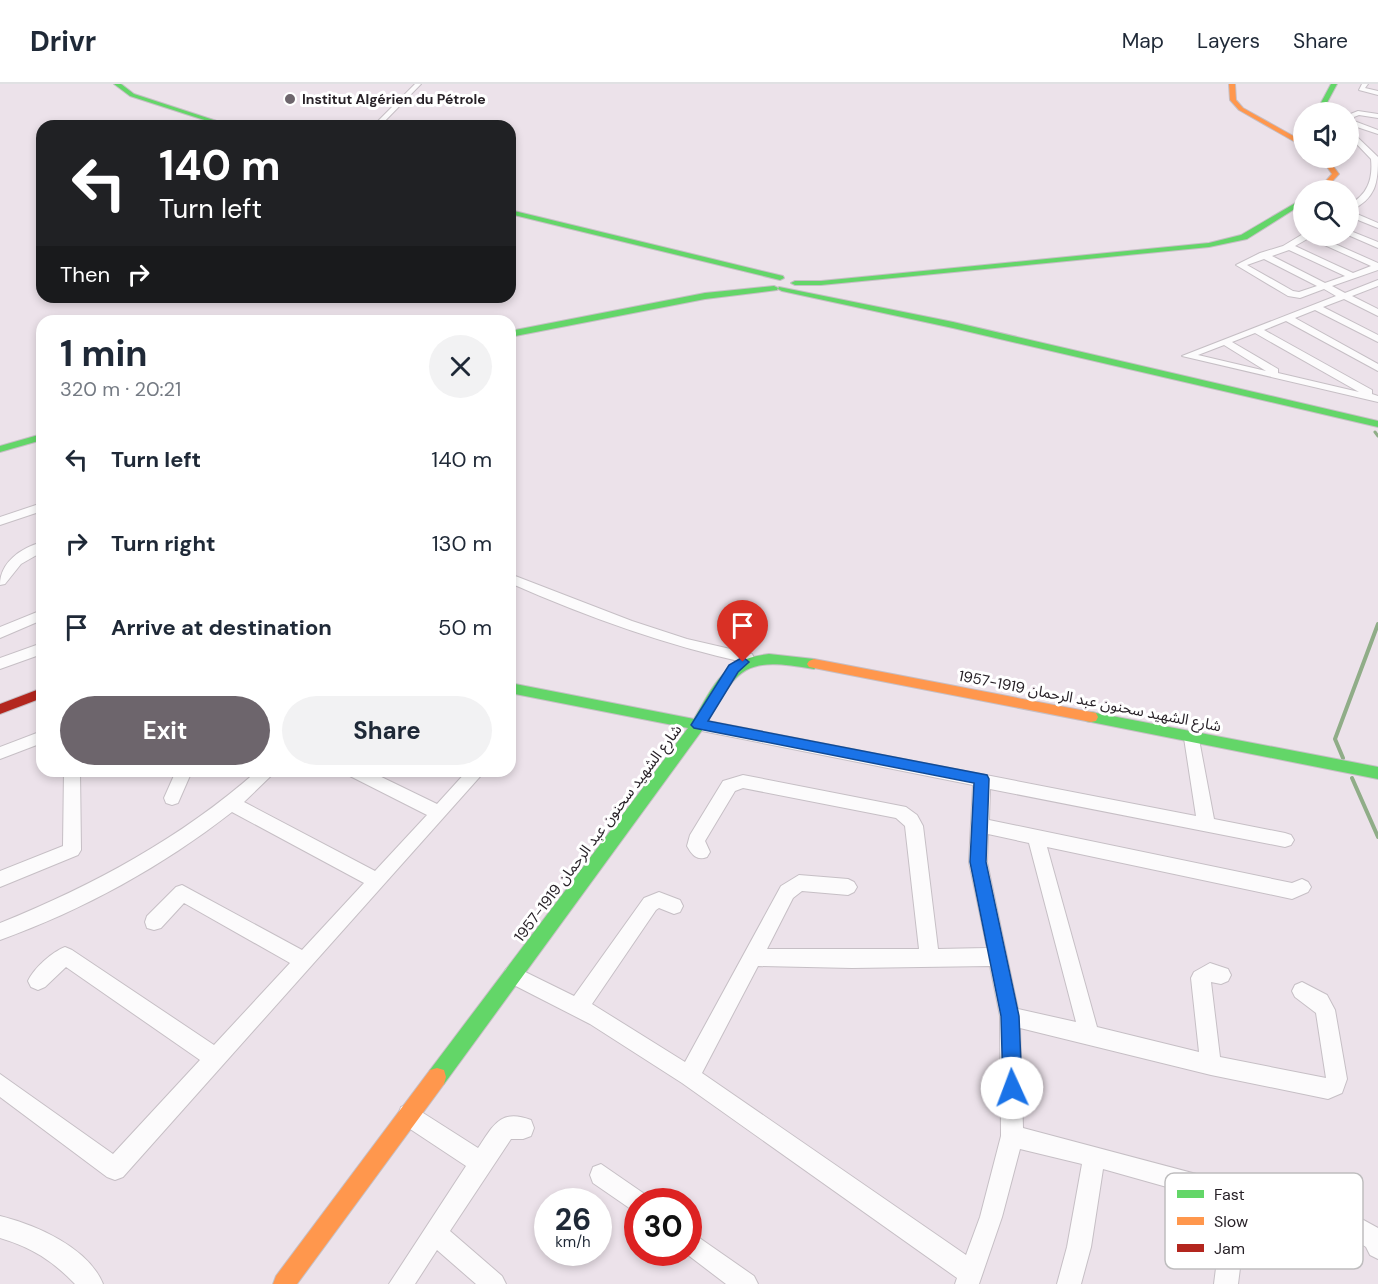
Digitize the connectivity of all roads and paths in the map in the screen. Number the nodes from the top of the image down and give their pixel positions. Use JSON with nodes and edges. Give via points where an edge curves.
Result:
{"nodes":[{"id":1,"x":117,"y":84,"type":"edge"},
{"id":2,"x":418,"y":84,"type":"edge"},
{"id":3,"x":1232,"y":84,"type":"edge"},
{"id":4,"x":1334,"y":84,"type":"edge"},
{"id":5,"x":1365,"y":84,"type":"edge"},
{"id":6,"x":1378,"y":93,"type":"edge"},
{"id":7,"x":1324,"y":102,"type":"edge"},
{"id":8,"x":1359,"y":113,"type":"edge"},
{"id":9,"x":1378,"y":117,"type":"edge"},
{"id":10,"x":210,"y":120,"type":"edge"},
{"id":11,"x":382,"y":120,"type":"edge"},
{"id":12,"x":1359,"y":125,"type":"edge"},
{"id":13,"x":1378,"y":132,"type":"edge"},
{"id":14,"x":1293,"y":139,"type":"edge"},
{"id":15,"x":1359,"y":139,"type":"edge"},
{"id":16,"x":1359,"y":142,"type":"edge"},
{"id":17,"x":1378,"y":146,"type":"edge"},
{"id":18,"x":1377,"y":159,"type":"edge"},
{"id":19,"x":1377,"y":175,"type":"edge"},
{"id":20,"x":1375,"y":189,"type":"edge"},
{"id":21,"x":1293,"y":206,"type":"edge"},
{"id":22,"x":1359,"y":206,"type":"edge"},
{"id":23,"x":516,"y":213,"type":"edge"},
{"id":24,"x":1359,"y":216,"type":"edge"},
{"id":25,"x":1378,"y":226,"type":"edge"},
{"id":26,"x":1359,"y":237,"type":"edge"},
{"id":27,"x":1293,"y":244,"type":"edge"},
{"id":28,"x":1378,"y":245,"type":"edge"},
{"id":29,"x":1333,"y":246,"type":"edge"},
{"id":30,"x":1289,"y":247,"type":"junction"},
{"id":31,"x":1263,"y":255,"type":"junction"},
{"id":32,"x":739,"y":267,"type":"junction"},
{"id":33,"x":1378,"y":267,"type":"edge"},
{"id":34,"x":1353,"y":276,"type":"junction"},
{"id":35,"x":739,"y":283,"type":"junction"},
{"id":36,"x":780,"y":283,"type":"junction"},
{"id":37,"x":1325,"y":286,"type":"junction"},
{"id":38,"x":1376,"y":286,"type":"edge"},
{"id":39,"x":1344,"y":296,"type":"junction"},
{"id":40,"x":1316,"y":307,"type":"junction"},
{"id":41,"x":1378,"y":313,"type":"edge"},
{"id":42,"x":1287,"y":318,"type":"junction"},
{"id":43,"x":516,"y":323,"type":"edge"},
{"id":44,"x":1256,"y":330,"type":"junction"},
{"id":45,"x":516,"y":333,"type":"edge"},
{"id":46,"x":1378,"y":339,"type":"edge"},
{"id":47,"x":1225,"y":342,"type":"junction"},
{"id":48,"x":1378,"y":368,"type":"edge"},
{"id":49,"x":1287,"y":379,"type":"junction"},
{"id":50,"x":1378,"y":399,"type":"edge"},
{"id":51,"x":1378,"y":414,"type":"edge"},
{"id":52,"x":1378,"y":424,"type":"edge"},
{"id":53,"x":36,"y":427,"type":"edge"},
{"id":54,"x":0,"y":437,"type":"edge"},
{"id":55,"x":36,"y":439,"type":"edge"},
{"id":56,"x":0,"y":449,"type":"edge"},
{"id":57,"x":36,"y":509,"type":"edge"},
{"id":58,"x":0,"y":521,"type":"edge"},
{"id":59,"x":36,"y":549,"type":"edge"},
{"id":60,"x":1,"y":578,"type":"edge"},
{"id":61,"x":516,"y":580,"type":"edge"},
{"id":62,"x":36,"y":618,"type":"edge"},
{"id":63,"x":0,"y":633,"type":"edge"},
{"id":64,"x":36,"y":650,"type":"edge"},
{"id":65,"x":747,"y":658,"type":"junction"},
{"id":66,"x":0,"y":664,"type":"edge"},
{"id":67,"x":516,"y":689,"type":"edge"},
{"id":68,"x":36,"y":695,"type":"edge"},
{"id":69,"x":0,"y":709,"type":"edge"},
{"id":70,"x":699,"y":725,"type":"junction"},
{"id":71,"x":1192,"y":738,"type":"junction"},
{"id":72,"x":36,"y":739,"type":"edge"},
{"id":73,"x":0,"y":753,"type":"edge"},
{"id":74,"x":1378,"y":773,"type":"edge"},
{"id":75,"x":72,"y":777,"type":"edge"},
{"id":76,"x":181,"y":777,"type":"edge"},
{"id":77,"x":261,"y":777,"type":"edge"},
{"id":78,"x":366,"y":777,"type":"edge"},
{"id":79,"x":471,"y":777,"type":"edge"},
{"id":80,"x":981,"y":779,"type":"junction"},
{"id":81,"x":172,"y":798,"type":"dead end"},
{"id":82,"x":231,"y":803,"type":"junction"},
{"id":83,"x":437,"y":812,"type":"junction"},
{"id":84,"x":1206,"y":824,"type":"junction"},
{"id":85,"x":978,"y":825,"type":"junction"},
{"id":86,"x":1036,"y":837,"type":"junction"},
{"id":87,"x":1285,"y":840,"type":"dead end"},
{"id":88,"x":701,"y":852,"type":"dead end"},
{"id":89,"x":0,"y":879,"type":"edge"},
{"id":90,"x":376,"y":880,"type":"junction"},
{"id":91,"x":848,"y":887,"type":"dead end"},
{"id":92,"x":1302,"y":887,"type":"dead end"},
{"id":93,"x":674,"y":906,"type":"dead end"},
{"id":94,"x":154,"y":922,"type":"dead end"},
{"id":95,"x":0,"y":932,"type":"edge"},
{"id":96,"x":754,"y":957,"type":"junction"},
{"id":97,"x":929,"y":957,"type":"junction"},
{"id":98,"x":998,"y":957,"type":"junction"},
{"id":99,"x":303,"y":961,"type":"junction"},
{"id":100,"x":513,"y":975,"type":"junction"},
{"id":101,"x":1221,"y":975,"type":"dead end"},
{"id":102,"x":38,"y":981,"type":"dead end"},
{"id":103,"x":1302,"y":991,"type":"dead end"},
{"id":104,"x":578,"y":1007,"type":"junction"},
{"id":105,"x":1010,"y":1016,"type":"junction"},
{"id":106,"x":1089,"y":1034,"type":"junction"},
{"id":107,"x":216,"y":1058,"type":"junction"},
{"id":108,"x":1211,"y":1065,"type":"junction"},
{"id":109,"x":689,"y":1076,"type":"junction"},
{"id":110,"x":0,"y":1084,"type":"edge"},
{"id":111,"x":409,"y":1115,"type":"junction"},
{"id":112,"x":524,"y":1128,"type":"dead end"},
{"id":113,"x":1012,"y":1136,"type":"junction"},
{"id":114,"x":1094,"y":1156,"type":"junction"},
{"id":115,"x":481,"y":1163,"type":"junction"},
{"id":116,"x":601,"y":1175,"type":"dead end"},
{"id":117,"x":1165,"y":1176,"type":"edge"},
{"id":118,"x":624,"y":1192,"type":"edge"},
{"id":119,"x":0,"y":1227,"type":"edge"},
{"id":120,"x":1363,"y":1232,"type":"edge"},
{"id":121,"x":435,"y":1233,"type":"junction"},
{"id":122,"x":1378,"y":1247,"type":"edge"},
{"id":123,"x":702,"y":1251,"type":"edge"},
{"id":124,"x":1228,"y":1269,"type":"edge"},
{"id":125,"x":969,"y":1279,"type":"edge"},
{"id":126,"x":91,"y":1284,"type":"edge"},
{"id":127,"x":284,"y":1284,"type":"edge"},
{"id":128,"x":401,"y":1284,"type":"edge"},
{"id":129,"x":494,"y":1284,"type":"edge"},
{"id":130,"x":746,"y":1284,"type":"edge"},
{"id":131,"x":1069,"y":1284,"type":"edge"},
{"id":132,"x":1226,"y":1284,"type":"edge"}],
"edges":[{"from":1,"to":10,"type":"main road","via":[[135,96]]},
{"from":2,"to":11,"type":"street"},
{"from":3,"to":14,"type":"main road","via":[[1233,100],[1241,109]]},
{"from":4,"to":7,"type":"main road"},
{"from":5,"to":6,"type":"street","via":[[1361,89]]},
{"from":8,"to":9,"type":"street"},
{"from":12,"to":13,"type":"street"},
{"from":15,"to":17,"type":"street"},
{"from":16,"to":18,"type":"street"},
{"from":18,"to":19,"type":"street"},
{"from":19,"to":20,"type":"street"},
{"from":20,"to":22,"type":"street"},
{"from":21,"to":36,"type":"main road","via":[[1244,237],[1209,245],[821,283]]},
{"from":23,"to":32,"type":"main road"},
{"from":24,"to":25,"type":"street"},
{"from":26,"to":28,"type":"street"},
{"from":27,"to":30,"type":"street"},
{"from":29,"to":33,"type":"street"},
{"from":30,"to":31,"type":"street"},
{"from":30,"to":34,"type":"street"},
{"from":31,"to":37,"type":"street"},
{"from":31,"to":37,"type":"street","via":[[1240,265],[1295,295]]},
{"from":32,"to":35,"type":"main road","via":[[750,276]]},
{"from":32,"to":36,"type":"main road"},
{"from":33,"to":34,"type":"street"},
{"from":34,"to":37,"type":"street"},
{"from":35,"to":36,"type":"main road"},
{"from":35,"to":43,"type":"main road"},
{"from":36,"to":45,"type":"main road"},
{"from":36,"to":51,"type":"main road","via":[[873,298]]},
{"from":36,"to":52,"type":"main road"},
{"from":37,"to":39,"type":"street"},
{"from":38,"to":39,"type":"street"},
{"from":39,"to":40,"type":"street"},
{"from":39,"to":41,"type":"street"},
{"from":40,"to":42,"type":"street"},
{"from":40,"to":46,"type":"street"},
{"from":42,"to":44,"type":"street"},
{"from":42,"to":48,"type":"street"},
{"from":44,"to":47,"type":"street"},
{"from":44,"to":50,"type":"street"},
{"from":47,"to":49,"type":"street"},
{"from":47,"to":49,"type":"street","via":[[1187,356]]},
{"from":49,"to":50,"type":"street"},
{"from":53,"to":54,"type":"main road"},
{"from":55,"to":56,"type":"main road"},
{"from":57,"to":58,"type":"street"},
{"from":59,"to":60,"type":"street","via":[[16,561]]},
{"from":61,"to":65,"type":"street","via":[[611,619],[711,651]]},
{"from":62,"to":63,"type":"street"},
{"from":64,"to":66,"type":"street"},
{"from":65,"to":70,"type":"main road","name":"شارع الشهيد سحنون عبد الرحمان 1919-1957","via":[[733,668]]},
{"from":65,"to":71,"type":"main road","name":"شارع الشهيد سحنون عبد الرحمان 1919-1957","via":[[779,657]]},
{"from":67,"to":70,"type":"main road"},
{"from":68,"to":69,"type":"main road"},
{"from":70,"to":80,"type":"street"},
{"from":70,"to":100,"type":"main road","name":"شارع الشهيد سحنون عبد الرحمان 1919-1957"},
{"from":71,"to":74,"type":"main road","name":"شارع الشهيد سحنون عبد الرحمان 1919-1957"},
{"from":71,"to":84,"type":"street"},
{"from":72,"to":73,"type":"street"},
{"from":75,"to":89,"type":"street","via":[[72,850]]},
{"from":76,"to":81,"type":"street"},
{"from":77,"to":82,"type":"street"},
{"from":78,"to":83,"type":"street"},
{"from":79,"to":83,"type":"street"},
{"from":80,"to":84,"type":"street"},
{"from":80,"to":85,"type":"street"},
{"from":82,"to":90,"type":"street"},
{"from":82,"to":95,"type":"street","via":[[138,866]]},
{"from":83,"to":90,"type":"street"},
{"from":84,"to":87,"type":"street"},
{"from":85,"to":86,"type":"street"},
{"from":85,"to":98,"type":"street","via":[[979,871]]},
{"from":86,"to":92,"type":"street","via":[[1292,891]]},
{"from":86,"to":106,"type":"street"},
{"from":88,"to":97,"type":"street","via":[[696,840],[735,782],[900,812],[914,826]]},
{"from":90,"to":99,"type":"street"},
{"from":91,"to":96,"type":"street","via":[[799,883],[792,886]]},
{"from":93,"to":104,"type":"street","via":[[659,900],[650,904]]},
{"from":94,"to":99,"type":"street","via":[[182,893]]},
{"from":96,"to":97,"type":"street"},
{"from":96,"to":109,"type":"street"},
{"from":97,"to":98,"type":"street"},
{"from":98,"to":105,"type":"street"},
{"from":99,"to":107,"type":"street"},
{"from":100,"to":104,"type":"street"},
{"from":100,"to":111,"type":"main road","name":"شارع الشهيد سحنون عبد الرحمان 1919-1957"},
{"from":101,"to":108,"type":"street","via":[[1210,972],[1202,978]]},
{"from":102,"to":107,"type":"street","via":[[65,956]]},
{"from":103,"to":108,"type":"street","via":[[1325,1010],[1335,1086],[1318,1089]]},
{"from":104,"to":109,"type":"street"},
{"from":105,"to":106,"type":"street"},
{"from":105,"to":113,"type":"street"},
{"from":106,"to":108,"type":"street"},
{"from":107,"to":110,"type":"street","via":[[115,1170]]},
{"from":109,"to":125,"type":"street"},
{"from":111,"to":115,"type":"street"},
{"from":111,"to":127,"type":"main road","name":"شارع الشهيد سحنون عبد الرحمان 1919-1957"},
{"from":112,"to":115,"type":"street","via":[[510,1126],[503,1131]]},
{"from":113,"to":114,"type":"street"},
{"from":113,"to":125,"type":"street","via":[[991,1217]]},
{"from":114,"to":117,"type":"street"},
{"from":114,"to":131,"type":"street"},
{"from":115,"to":121,"type":"street"},
{"from":116,"to":118,"type":"street"},
{"from":119,"to":126,"type":"street","via":[[26,1233],[65,1255]]},
{"from":120,"to":122,"type":"street"},
{"from":121,"to":128,"type":"street"},
{"from":121,"to":129,"type":"street"},
{"from":123,"to":130,"type":"street"},
{"from":124,"to":132,"type":"street"}]}
